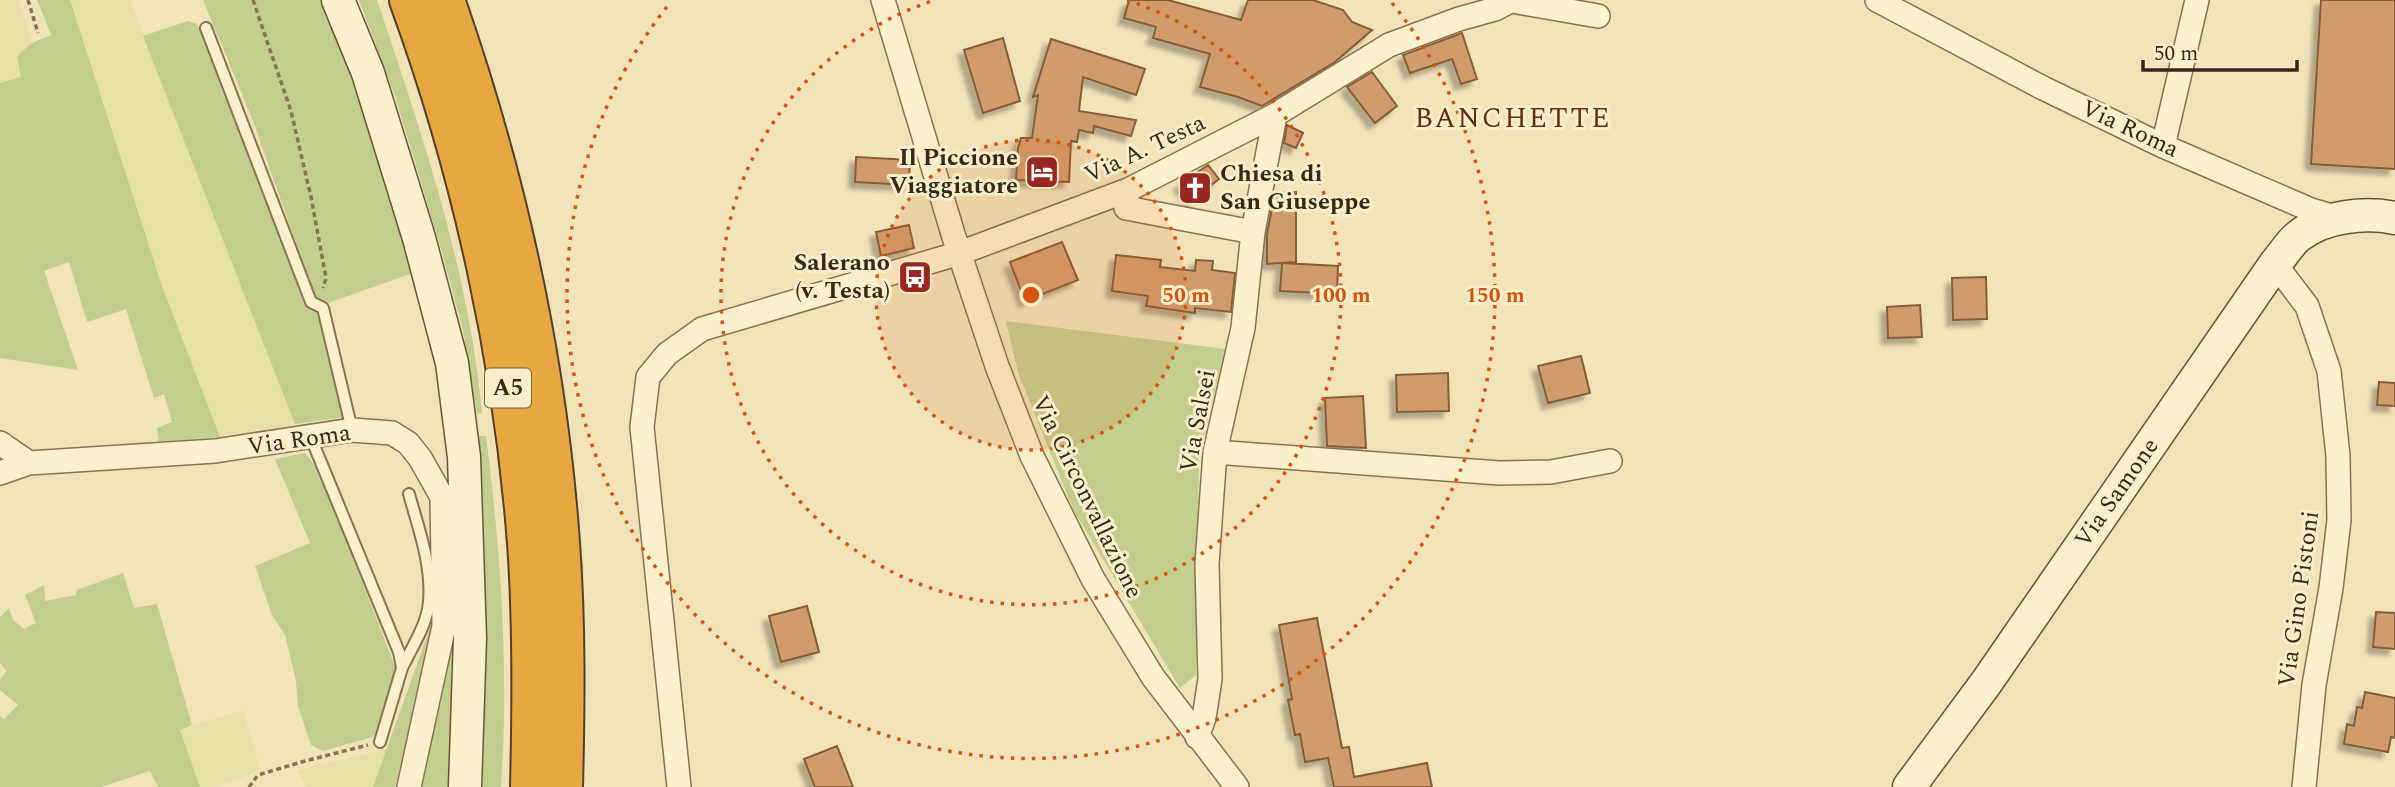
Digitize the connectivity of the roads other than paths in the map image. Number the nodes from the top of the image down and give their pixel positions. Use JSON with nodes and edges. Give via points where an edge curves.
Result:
{"nodes":[{"id":1,"x":338,"y":0,"type":"edge"},
{"id":2,"x":409,"y":0,"type":"edge"},
{"id":3,"x":445,"y":0,"type":"edge"},
{"id":4,"x":883,"y":0,"type":"edge"},
{"id":5,"x":1877,"y":0,"type":"edge"},
{"id":6,"x":2197,"y":0,"type":"edge"},
{"id":7,"x":1512,"y":1,"type":"edge"},
{"id":8,"x":1598,"y":16,"type":"dead end"},
{"id":9,"x":205,"y":28,"type":"dead end"},
{"id":10,"x":1275,"y":115,"type":"junction"},
{"id":11,"x":2163,"y":146,"type":"junction"},
{"id":12,"x":1128,"y":190,"type":"junction"},
{"id":13,"x":2339,"y":218,"type":"junction"},
{"id":14,"x":2395,"y":218,"type":"edge"},
{"id":15,"x":1254,"y":232,"type":"junction"},
{"id":16,"x":960,"y":253,"type":"junction"},
{"id":17,"x":2275,"y":264,"type":"junction"},
{"id":18,"x":352,"y":430,"type":"junction"},
{"id":19,"x":311,"y":438,"type":"junction"},
{"id":20,"x":0,"y":443,"type":"edge"},
{"id":21,"x":1214,"y":452,"type":"junction"},
{"id":22,"x":1610,"y":461,"type":"dead end"},
{"id":23,"x":29,"y":463,"type":"junction"},
{"id":24,"x":0,"y":473,"type":"edge"},
{"id":25,"x":409,"y":494,"type":"dead end"},
{"id":26,"x":402,"y":668,"type":"junction"},
{"id":27,"x":1197,"y":737,"type":"junction"},
{"id":28,"x":380,"y":742,"type":"road end"},
{"id":29,"x":408,"y":787,"type":"edge"},
{"id":30,"x":465,"y":787,"type":"edge"},
{"id":31,"x":530,"y":787,"type":"edge"},
{"id":32,"x":563,"y":787,"type":"edge"},
{"id":33,"x":679,"y":787,"type":"edge"},
{"id":34,"x":1237,"y":787,"type":"edge"},
{"id":35,"x":1909,"y":787,"type":"edge"},
{"id":36,"x":2304,"y":787,"type":"edge"}],
"edges":[{"from":1,"to":30,"type":"main road","via":[[368,73],[452,363],[464,457],[470,638]]},
{"from":2,"to":31,"type":"highway","number":"A5","via":[[470,199],[507,384],[526,529],[531,612]]},
{"from":3,"to":32,"type":"highway","number":"A5","via":[[508,208],[541,384],[564,613]]},
{"from":4,"to":16,"type":"street","name":"Via Circonvallazione"},
{"from":5,"to":11,"type":"street","name":"Via Roma"},
{"from":6,"to":11,"type":"street"},
{"from":7,"to":8,"type":"street"},
{"from":7,"to":10,"type":"street","name":"Via A. Testa","via":[[1389,45]]},
{"from":9,"to":18,"type":"lane","via":[[311,302],[323,308]]},
{"from":10,"to":12,"type":"street","name":"Via A. Testa"},
{"from":10,"to":15,"type":"street","name":"Via Salsei"},
{"from":11,"to":13,"type":"street","name":"Via Roma"},
{"from":12,"to":15,"type":"street","via":[[1126,208]]},
{"from":12,"to":16,"type":"street","name":"Via A. Testa"},
{"from":13,"to":14,"type":"main road","name":"Via Roma"},
{"from":13,"to":17,"type":"main road","name":"Via Samone","via":[[2299,236]]},
{"from":15,"to":21,"type":"street","name":"Via Salsei","via":[[1243,328]]},
{"from":16,"to":27,"type":"street","name":"Via Circonvallazione","via":[[1032,456],[1093,579],[1153,677]]},
{"from":16,"to":33,"type":"street","name":"Via A. Testa","via":[[702,329],[667,354],[648,377],[642,427]]},
{"from":17,"to":35,"type":"main road","name":"Via Samone"},
{"from":17,"to":36,"type":"street","name":"Via Gino Pistoni","via":[[2308,306],[2329,371],[2338,456],[2339,520]]},
{"from":18,"to":19,"type":"street","name":"Via Roma"},
{"from":18,"to":29,"type":"street","name":"Via Roma","via":[[392,433],[408,443],[442,498],[444,626]]},
{"from":19,"to":23,"type":"street","name":"Via Roma","via":[[215,451]]},
{"from":19,"to":26,"type":"lane"},
{"from":20,"to":23,"type":"street"},
{"from":21,"to":22,"type":"street","via":[[1499,473],[1551,472]]},
{"from":21,"to":27,"type":"street","name":"Via Salsei","via":[[1206,564],[1210,679]]},
{"from":23,"to":24,"type":"street","name":"Via Roma"},
{"from":25,"to":26,"type":"lane","via":[[428,561],[429,603]]},
{"from":26,"to":28,"type":"lane"},
{"from":27,"to":34,"type":"street","name":"Via Circonvallazione"}]}
